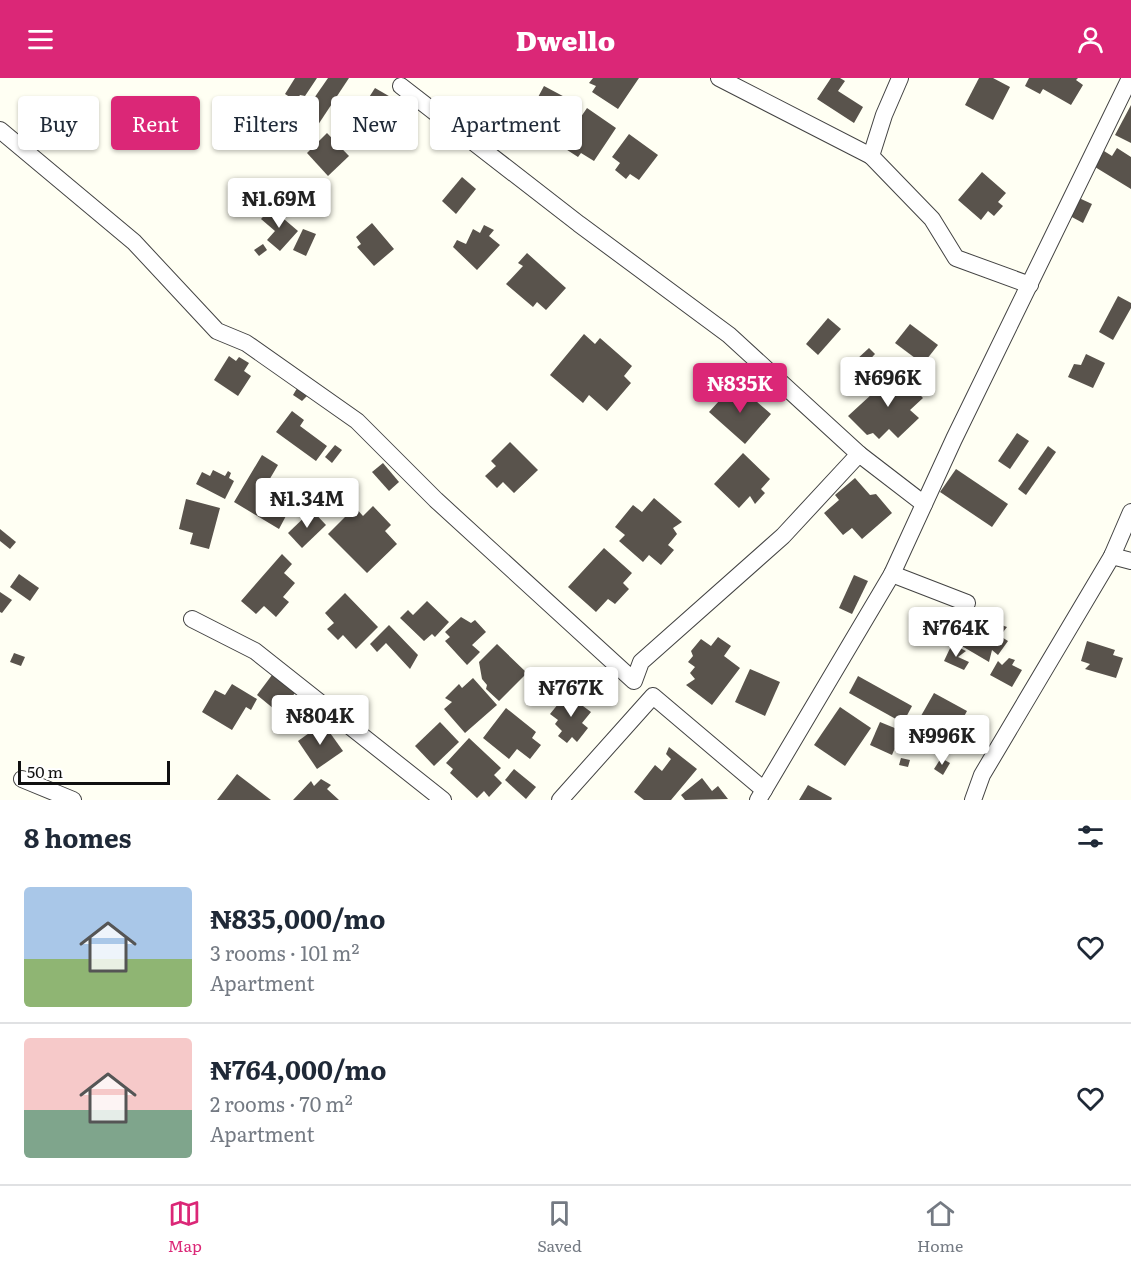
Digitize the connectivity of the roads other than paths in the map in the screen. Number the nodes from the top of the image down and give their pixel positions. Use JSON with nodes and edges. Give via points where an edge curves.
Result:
{"nodes":[{"id":1,"x":719,"y":78,"type":"edge"},
{"id":2,"x":900,"y":78,"type":"edge"},
{"id":3,"x":1130,"y":78,"type":"edge"},
{"id":4,"x":400,"y":81,"type":"edge"},
{"id":5,"x":0,"y":130,"type":"edge"},
{"id":6,"x":871,"y":156,"type":"junction"},
{"id":7,"x":1030,"y":285,"type":"junction"},
{"id":8,"x":859,"y":454,"type":"junction"},
{"id":9,"x":924,"y":504,"type":"junction"},
{"id":10,"x":1131,"y":512,"type":"edge"},
{"id":11,"x":1112,"y":556,"type":"junction"},
{"id":12,"x":1131,"y":561,"type":"edge"},
{"id":13,"x":892,"y":574,"type":"junction"},
{"id":14,"x":967,"y":603,"type":"dead end"},
{"id":15,"x":192,"y":619,"type":"dead end"},
{"id":16,"x":634,"y":681,"type":"junction"},
{"id":17,"x":653,"y":696,"type":"junction"},
{"id":18,"x":22,"y":779,"type":"dead end"},
{"id":19,"x":761,"y":795,"type":"edge"},
{"id":20,"x":73,"y":800,"type":"edge"},
{"id":21,"x":443,"y":800,"type":"edge"},
{"id":22,"x":560,"y":800,"type":"edge"},
{"id":23,"x":973,"y":800,"type":"edge"}],
"edges":[{"from":1,"to":6,"type":"street"},
{"from":2,"to":6,"type":"street"},
{"from":3,"to":7,"type":"street"},
{"from":4,"to":8,"type":"street","via":[[579,224],[729,335]]},
{"from":5,"to":16,"type":"street","via":[[134,242],[218,331],[246,343],[357,421],[436,500]]},
{"from":6,"to":7,"type":"street","via":[[932,219],[956,258]]},
{"from":7,"to":9,"type":"street"},
{"from":8,"to":9,"type":"street"},
{"from":8,"to":16,"type":"street","via":[[783,536],[641,662]]},
{"from":9,"to":13,"type":"street"},
{"from":10,"to":11,"type":"street"},
{"from":11,"to":12,"type":"street"},
{"from":11,"to":23,"type":"street","via":[[982,775]]},
{"from":13,"to":14,"type":"street"},
{"from":13,"to":19,"type":"street"},
{"from":15,"to":21,"type":"street","via":[[255,651]]},
{"from":16,"to":17,"type":"street"},
{"from":17,"to":19,"type":"street"},
{"from":17,"to":22,"type":"street"},
{"from":18,"to":20,"type":"street"}]}
